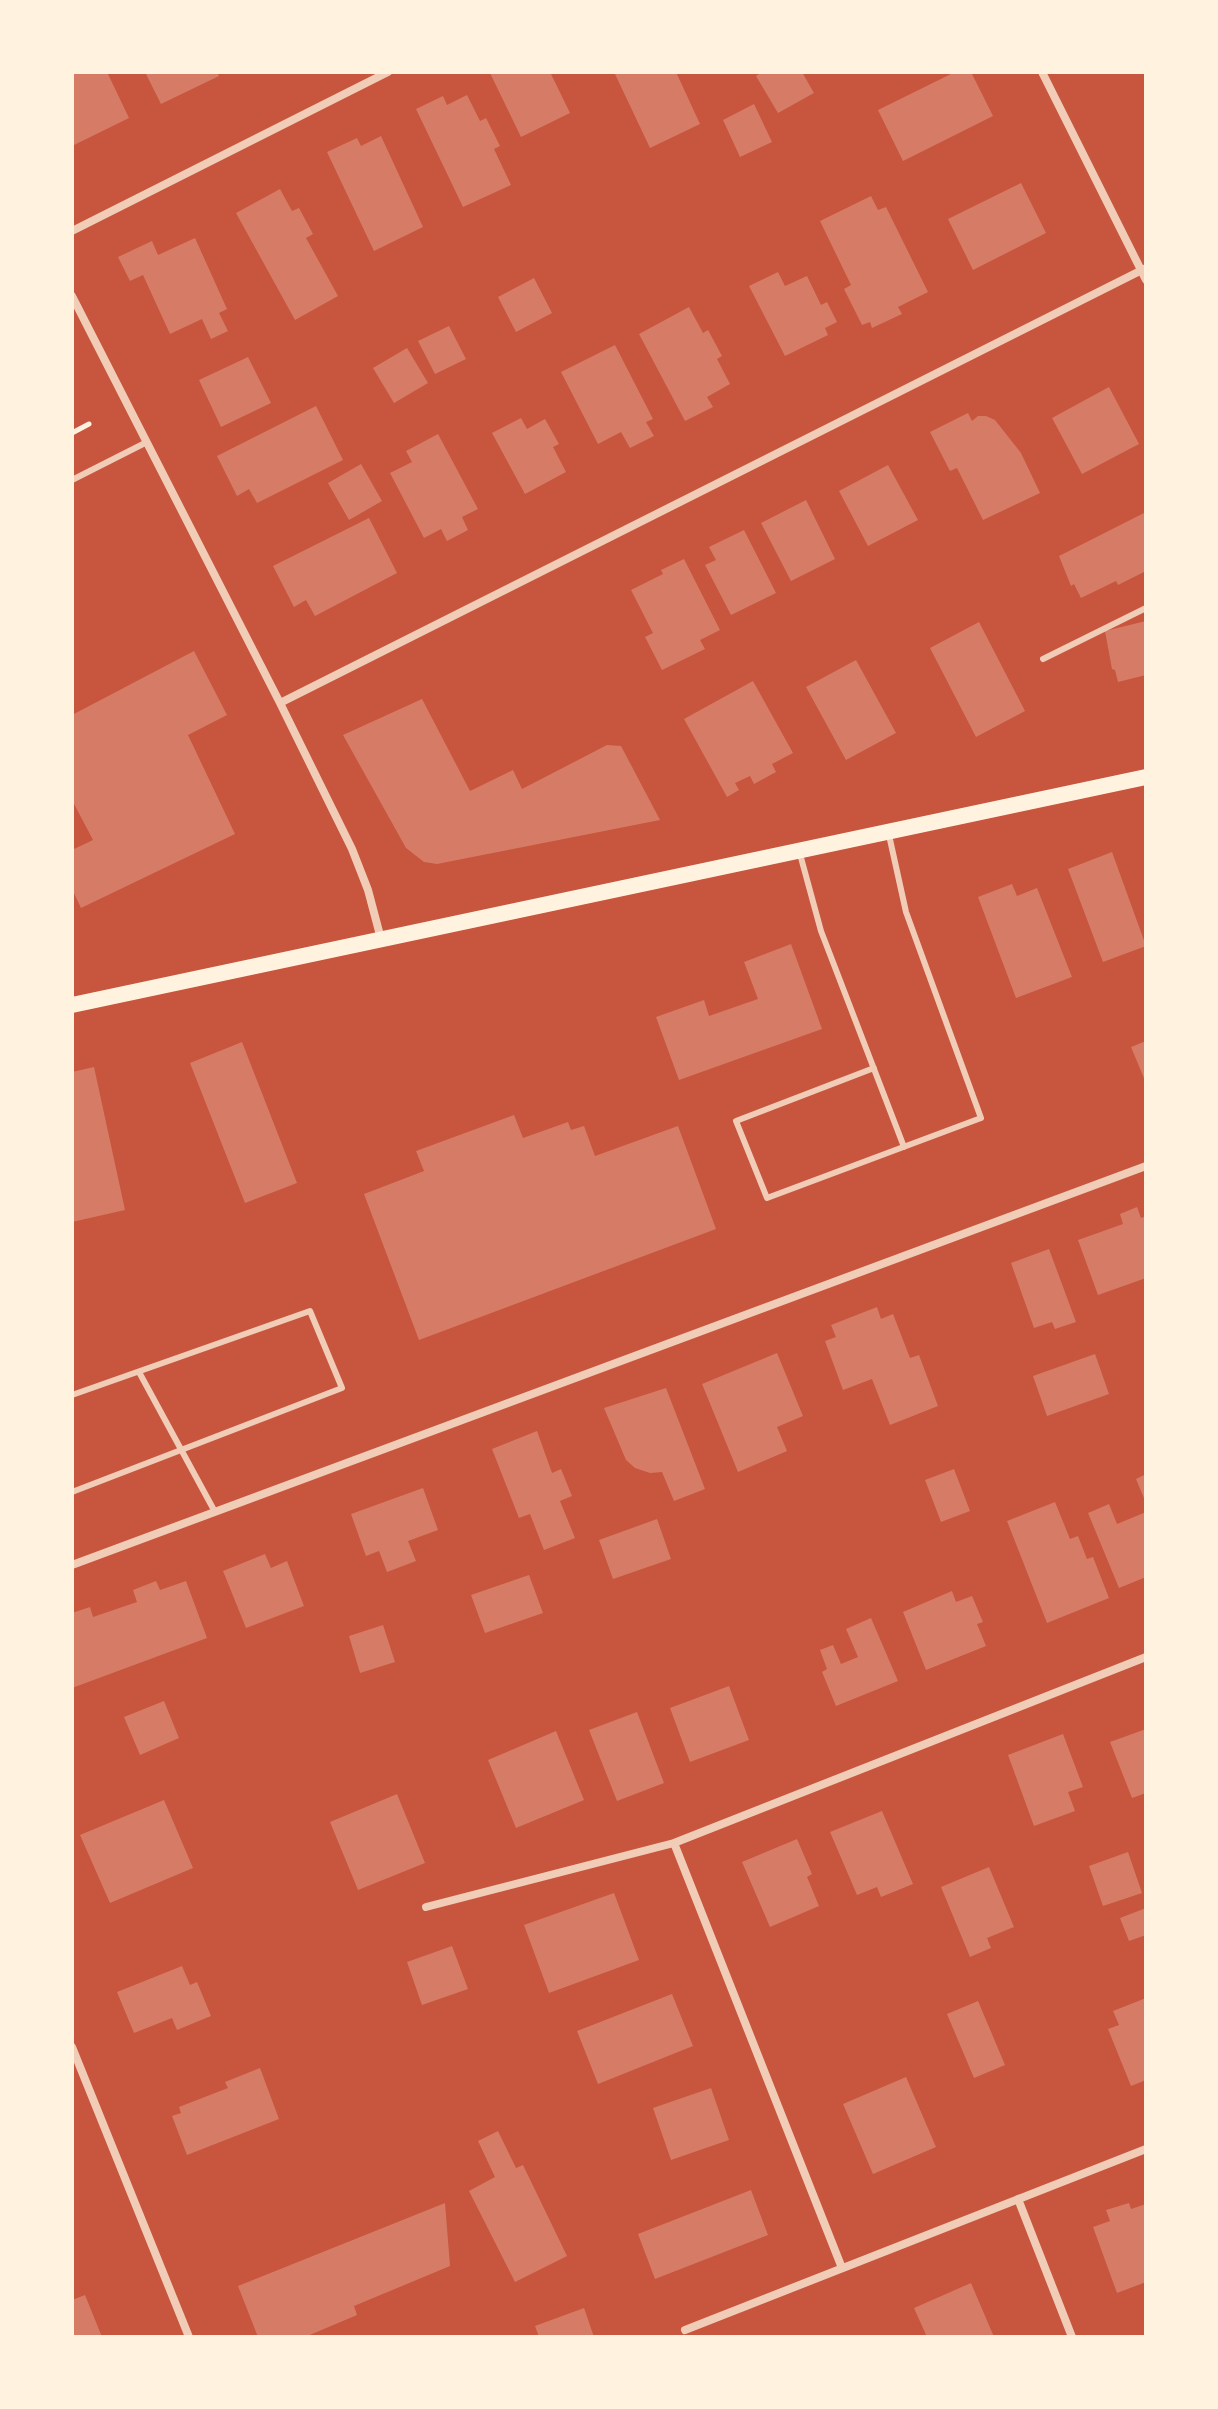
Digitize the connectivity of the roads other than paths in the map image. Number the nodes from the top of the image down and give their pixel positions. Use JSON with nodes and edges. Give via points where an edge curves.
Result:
{"nodes":[{"id":1,"x":388,"y":72,"type":"edge"},
{"id":2,"x":1042,"y":72,"type":"edge"},
{"id":3,"x":72,"y":231,"type":"edge"},
{"id":4,"x":1144,"y":269,"type":"edge"},
{"id":5,"x":1146,"y":280,"type":"edge"},
{"id":6,"x":72,"y":296,"type":"edge"},
{"id":7,"x":147,"y":442,"type":"junction"},
{"id":8,"x":72,"y":480,"type":"edge"},
{"id":9,"x":1146,"y":608,"type":"edge"},
{"id":10,"x":1043,"y":659,"type":"dead end"},
{"id":11,"x":280,"y":703,"type":"junction"},
{"id":12,"x":1146,"y":777,"type":"edge"},
{"id":13,"x":1117,"y":783,"type":"junction"},
{"id":14,"x":1146,"y":784,"type":"edge"},
{"id":15,"x":888,"y":832,"type":"junction"},
{"id":16,"x":800,"y":851,"type":"junction"},
{"id":17,"x":382,"y":940,"type":"junction"},
{"id":18,"x":72,"y":1005,"type":"edge"},
{"id":19,"x":874,"y":1068,"type":"junction"},
{"id":20,"x":904,"y":1147,"type":"junction"},
{"id":21,"x":1146,"y":1166,"type":"edge"},
{"id":22,"x":139,"y":1372,"type":"junction"},
{"id":23,"x":72,"y":1395,"type":"edge"},
{"id":24,"x":182,"y":1451,"type":"junction"},
{"id":25,"x":72,"y":1492,"type":"edge"},
{"id":26,"x":215,"y":1512,"type":"junction"},
{"id":27,"x":72,"y":1565,"type":"edge"},
{"id":28,"x":1146,"y":1657,"type":"edge"},
{"id":29,"x":674,"y":1843,"type":"junction"},
{"id":30,"x":426,"y":1907,"type":"dead end"},
{"id":31,"x":72,"y":2047,"type":"edge"},
{"id":32,"x":1146,"y":2149,"type":"edge"},
{"id":33,"x":1018,"y":2199,"type":"junction"},
{"id":34,"x":842,"y":2268,"type":"junction"},
{"id":35,"x":685,"y":2330,"type":"dead end"},
{"id":36,"x":189,"y":2337,"type":"edge"},
{"id":37,"x":1072,"y":2337,"type":"edge"}],
"edges":[{"from":1,"to":3,"type":"street"},
{"from":2,"to":4,"type":"street"},
{"from":4,"to":5,"type":"street"},
{"from":4,"to":11,"type":"street"},
{"from":6,"to":7,"type":"street"},
{"from":7,"to":8,"type":"lane"},
{"from":7,"to":11,"type":"street"},
{"from":9,"to":10,"type":"lane"},
{"from":11,"to":17,"type":"street","via":[[363,873]]},
{"from":12,"to":13,"type":"main road"},
{"from":13,"to":14,"type":"main road"},
{"from":13,"to":15,"type":"main road"},
{"from":15,"to":16,"type":"main road"},
{"from":15,"to":20,"type":"lane","via":[[906,912],[981,1118]]},
{"from":16,"to":17,"type":"main road"},
{"from":16,"to":19,"type":"lane","via":[[821,931]]},
{"from":17,"to":18,"type":"main road"},
{"from":19,"to":20,"type":"lane"},
{"from":19,"to":20,"type":"lane","via":[[736,1121],[767,1198]]},
{"from":21,"to":26,"type":"street"},
{"from":22,"to":23,"type":"lane"},
{"from":22,"to":24,"type":"lane"},
{"from":22,"to":24,"type":"lane","via":[[310,1311],[342,1388]]},
{"from":24,"to":25,"type":"lane"},
{"from":24,"to":26,"type":"lane"},
{"from":26,"to":27,"type":"street"},
{"from":28,"to":29,"type":"street"},
{"from":29,"to":30,"type":"street"},
{"from":29,"to":34,"type":"street"},
{"from":31,"to":36,"type":"street"},
{"from":32,"to":33,"type":"street"},
{"from":33,"to":34,"type":"street"},
{"from":33,"to":37,"type":"street"},
{"from":34,"to":35,"type":"street"}]}
